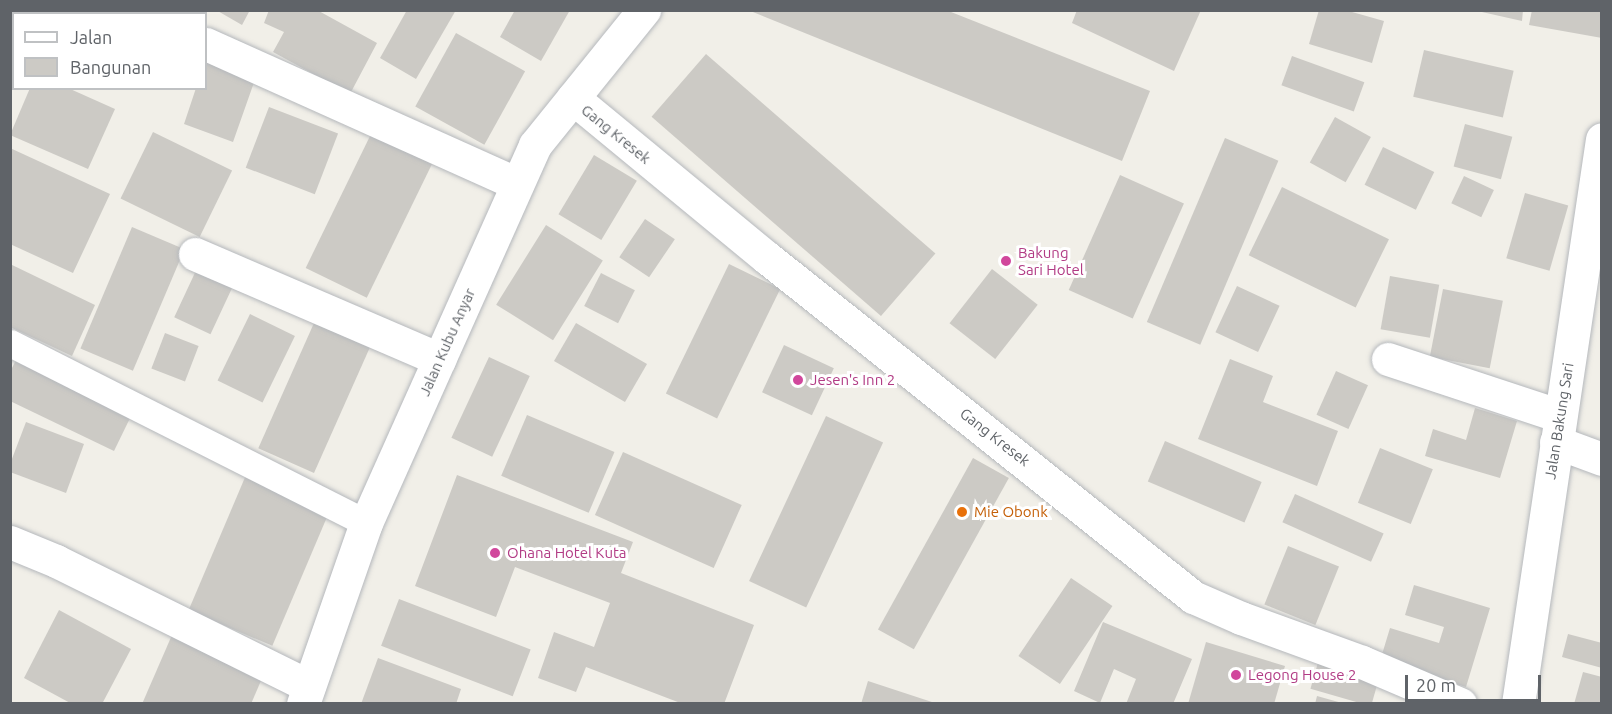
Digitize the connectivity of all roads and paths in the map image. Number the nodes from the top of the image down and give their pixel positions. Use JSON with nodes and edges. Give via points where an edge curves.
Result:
{"nodes":[{"id":1,"x":644,"y":10,"type":"edge"},
{"id":2,"x":207,"y":44,"type":"edge"},
{"id":3,"x":573,"y":98,"type":"junction"},
{"id":4,"x":1602,"y":140,"type":"edge"},
{"id":5,"x":517,"y":184,"type":"junction"},
{"id":6,"x":195,"y":254,"type":"dead end"},
{"id":7,"x":10,"y":343,"type":"edge"},
{"id":8,"x":439,"y":359,"type":"junction"},
{"id":9,"x":1388,"y":359,"type":"dead end"},
{"id":10,"x":1558,"y":429,"type":"junction"},
{"id":11,"x":1602,"y":459,"type":"edge"},
{"id":12,"x":366,"y":523,"type":"junction"},
{"id":13,"x":10,"y":542,"type":"edge"},
{"id":14,"x":306,"y":695,"type":"edge"},
{"id":15,"x":1460,"y":704,"type":"edge"},
{"id":16,"x":1518,"y":704,"type":"edge"}],
"edges":[{"from":1,"to":3,"type":"street","name":"Jalan Kubu Anyar"},
{"from":2,"to":5,"type":"street"},
{"from":3,"to":5,"type":"street","name":"Jalan Kubu Anyar","via":[[535,145]]},
{"from":3,"to":15,"type":"street","name":"Gang Kresek","via":[[1193,597]]},
{"from":4,"to":10,"type":"street","name":"Jalan Bakung Sari"},
{"from":5,"to":8,"type":"street","name":"Jalan Kubu Anyar"},
{"from":6,"to":8,"type":"street"},
{"from":7,"to":12,"type":"lane"},
{"from":8,"to":12,"type":"street","name":"Jalan Kubu Anyar"},
{"from":9,"to":10,"type":"street"},
{"from":10,"to":11,"type":"street"},
{"from":10,"to":16,"type":"street","name":"Jalan Bakung Sari"},
{"from":12,"to":14,"type":"street","name":"Jalan Kubu Anyar"},
{"from":13,"to":14,"type":"street","via":[[56,561]]}]}
